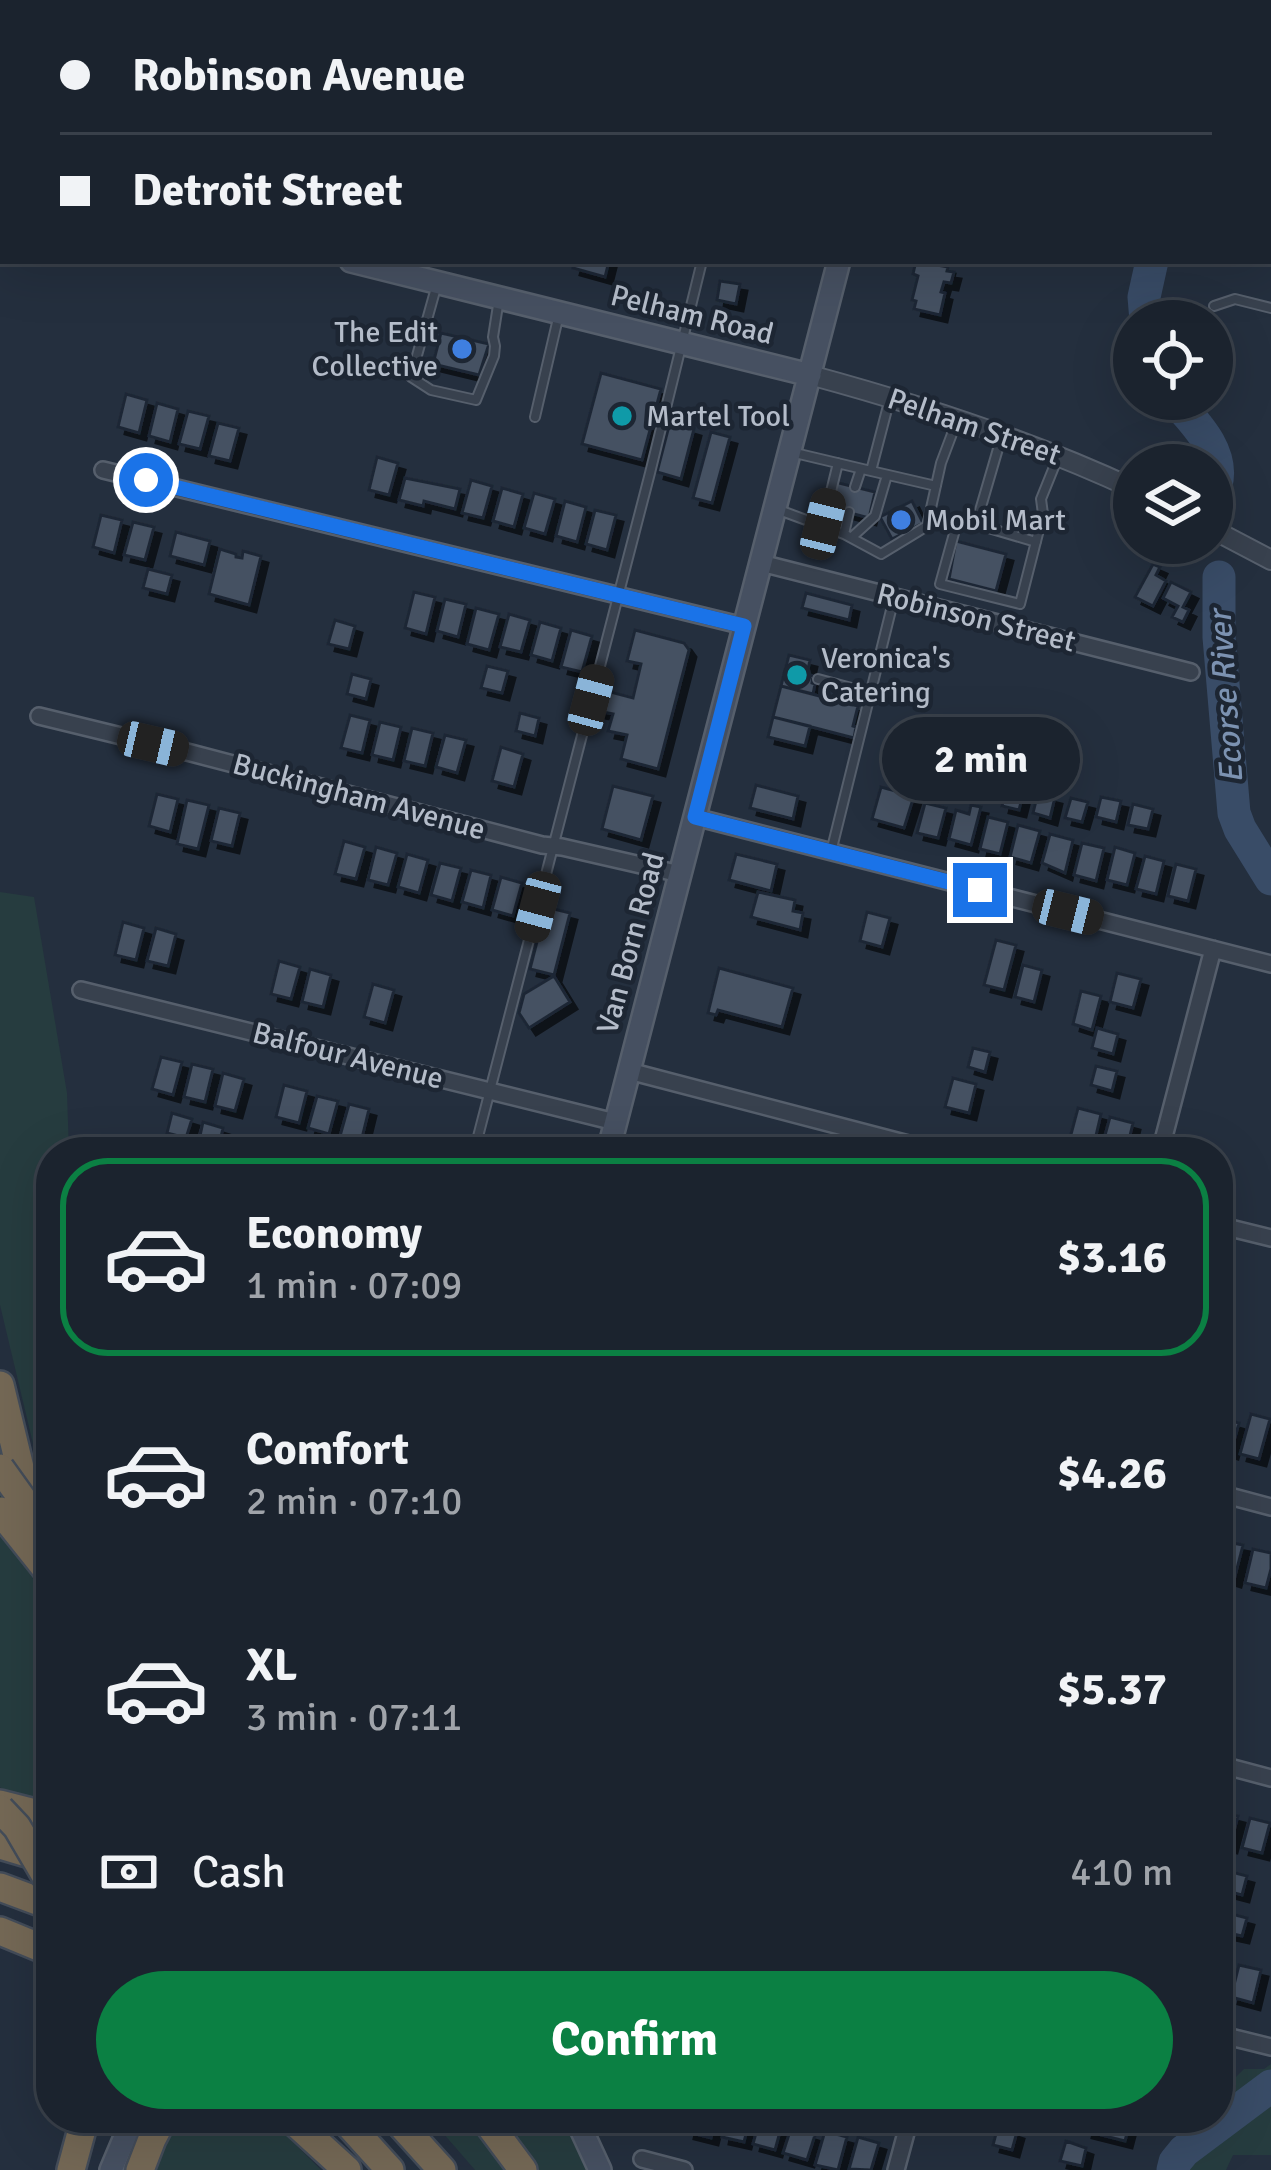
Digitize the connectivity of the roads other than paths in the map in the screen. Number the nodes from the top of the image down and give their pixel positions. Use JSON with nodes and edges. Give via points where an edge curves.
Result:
{"nodes":[{"id":1,"x":363,"y":264,"type":"edge"},
{"id":2,"x":701,"y":264,"type":"edge"},
{"id":3,"x":838,"y":264,"type":"edge"},
{"id":4,"x":438,"y":283,"type":"junction"},
{"id":5,"x":499,"y":298,"type":"junction"},
{"id":6,"x":1231,"y":300,"type":"edge"},
{"id":7,"x":1271,"y":308,"type":"edge"},
{"id":8,"x":559,"y":313,"type":"junction"},
{"id":9,"x":681,"y":342,"type":"junction"},
{"id":10,"x":810,"y":375,"type":"junction"},
{"id":11,"x":890,"y":397,"type":"junction"},
{"id":12,"x":535,"y":417,"type":"dead end"},
{"id":13,"x":958,"y":418,"type":"junction"},
{"id":14,"x":1003,"y":434,"type":"junction"},
{"id":15,"x":790,"y":452,"type":"junction"},
{"id":16,"x":1058,"y":455,"type":"junction"},
{"id":17,"x":838,"y":463,"type":"junction"},
{"id":18,"x":103,"y":470,"type":"dead end"},
{"id":19,"x":866,"y":470,"type":"junction"},
{"id":20,"x":887,"y":475,"type":"junction"},
{"id":21,"x":1113,"y":480,"type":"edge"},
{"id":22,"x":936,"y":486,"type":"junction"},
{"id":23,"x":855,"y":487,"type":"dead end"},
{"id":24,"x":775,"y":508,"type":"junction"},
{"id":25,"x":849,"y":512,"type":"dead end"},
{"id":26,"x":823,"y":524,"type":"junction"},
{"id":27,"x":976,"y":524,"type":"junction"},
{"id":28,"x":848,"y":536,"type":"junction"},
{"id":29,"x":1233,"y":540,"type":"edge"},
{"id":30,"x":1036,"y":542,"type":"junction"},
{"id":31,"x":1271,"y":560,"type":"edge"},
{"id":32,"x":761,"y":562,"type":"junction"},
{"id":33,"x":618,"y":596,"type":"junction"},
{"id":34,"x":894,"y":596,"type":"junction"},
{"id":35,"x":744,"y":626,"type":"junction"},
{"id":36,"x":1191,"y":672,"type":"dead end"},
{"id":37,"x":818,"y":679,"type":"dead end"},
{"id":38,"x":870,"y":693,"type":"junction"},
{"id":39,"x":39,"y":716,"type":"dead end"},
{"id":40,"x":695,"y":817,"type":"junction"},
{"id":41,"x":553,"y":846,"type":"junction"},
{"id":42,"x":830,"y":853,"type":"junction"},
{"id":43,"x":680,"y":874,"type":"junction"},
{"id":44,"x":1213,"y":949,"type":"junction"},
{"id":45,"x":1271,"y":964,"type":"edge"},
{"id":46,"x":81,"y":990,"type":"dead end"},
{"id":47,"x":629,"y":1071,"type":"junction"},
{"id":48,"x":488,"y":1090,"type":"junction"},
{"id":49,"x":615,"y":1122,"type":"junction"},
{"id":50,"x":477,"y":1137,"type":"edge"},
{"id":51,"x":612,"y":1137,"type":"edge"},
{"id":52,"x":882,"y":1137,"type":"edge"},
{"id":53,"x":1164,"y":1137,"type":"edge"},
{"id":54,"x":1233,"y":1229,"type":"edge"},
{"id":55,"x":1271,"y":1238,"type":"edge"},
{"id":56,"x":0,"y":1385,"type":"edge"},
{"id":57,"x":0,"y":1468,"type":"edge"},
{"id":58,"x":1233,"y":1497,"type":"edge"},
{"id":59,"x":1271,"y":1507,"type":"edge"},
{"id":60,"x":0,"y":1511,"type":"edge"},
{"id":61,"x":36,"y":1518,"type":"edge"},
{"id":62,"x":36,"y":1533,"type":"edge"},
{"id":63,"x":36,"y":1556,"type":"edge"},
{"id":64,"x":1233,"y":1768,"type":"edge"},
{"id":65,"x":1271,"y":1778,"type":"edge"},
{"id":66,"x":0,"y":1806,"type":"edge"},
{"id":67,"x":36,"y":1814,"type":"edge"},
{"id":68,"x":0,"y":1845,"type":"edge"},
{"id":69,"x":36,"y":1856,"type":"edge"},
{"id":70,"x":36,"y":1860,"type":"edge"},
{"id":71,"x":0,"y":1887,"type":"edge"},
{"id":72,"x":36,"y":1900,"type":"edge"},
{"id":73,"x":0,"y":1931,"type":"edge"},
{"id":74,"x":36,"y":1946,"type":"edge"},
{"id":75,"x":1233,"y":2038,"type":"edge"},
{"id":76,"x":1271,"y":2048,"type":"edge"},
{"id":77,"x":65,"y":2133,"type":"edge"},
{"id":78,"x":81,"y":2133,"type":"edge"},
{"id":79,"x":127,"y":2133,"type":"edge"},
{"id":80,"x":155,"y":2133,"type":"edge"},
{"id":81,"x":306,"y":2133,"type":"edge"},
{"id":82,"x":357,"y":2133,"type":"edge"},
{"id":83,"x":408,"y":2133,"type":"edge"},
{"id":84,"x":495,"y":2133,"type":"edge"},
{"id":85,"x":583,"y":2133,"type":"edge"},
{"id":86,"x":906,"y":2133,"type":"edge"},
{"id":87,"x":642,"y":2159,"type":"dead end"},
{"id":88,"x":344,"y":2169,"type":"edge"},
{"id":89,"x":56,"y":2170,"type":"edge"},
{"id":90,"x":71,"y":2170,"type":"edge"},
{"id":91,"x":111,"y":2170,"type":"edge"},
{"id":92,"x":140,"y":2170,"type":"edge"},
{"id":93,"x":390,"y":2170,"type":"edge"},
{"id":94,"x":442,"y":2170,"type":"edge"},
{"id":95,"x":523,"y":2170,"type":"edge"},
{"id":96,"x":600,"y":2170,"type":"edge"},
{"id":97,"x":684,"y":2170,"type":"edge"},
{"id":98,"x":896,"y":2170,"type":"edge"}],
"edges":[{"from":1,"to":4,"type":"main road","name":"Pelham Road"},
{"from":2,"to":9,"type":"lane"},
{"from":3,"to":10,"type":"main road","name":"Van Born Road"},
{"from":4,"to":5,"type":"main road","name":"Pelham Road"},
{"from":4,"to":5,"type":"lane","via":[[411,376],[431,390],[476,400],[494,356]]},
{"from":5,"to":8,"type":"main road","name":"Pelham Road"},
{"from":6,"to":7,"type":"lane"},
{"from":8,"to":9,"type":"main road","name":"Pelham Road"},
{"from":8,"to":12,"type":"lane"},
{"from":9,"to":10,"type":"main road","name":"Pelham Road"},
{"from":9,"to":33,"type":"lane"},
{"from":10,"to":11,"type":"street","name":"Pelham Street"},
{"from":10,"to":15,"type":"main road","name":"Van Born Road"},
{"from":11,"to":13,"type":"street","name":"Pelham Street"},
{"from":11,"to":19,"type":"lane"},
{"from":13,"to":14,"type":"street","name":"Pelham Street"},
{"from":13,"to":22,"type":"lane"},
{"from":14,"to":16,"type":"street","name":"Pelham Street"},
{"from":14,"to":27,"type":"lane"},
{"from":15,"to":17,"type":"lane"},
{"from":15,"to":24,"type":"main road","name":"Van Born Road"},
{"from":16,"to":21,"type":"street","name":"Pelham Street"},
{"from":16,"to":30,"type":"lane"},
{"from":17,"to":19,"type":"lane"},
{"from":17,"to":26,"type":"lane"},
{"from":18,"to":33,"type":"street"},
{"from":19,"to":20,"type":"lane"},
{"from":19,"to":23,"type":"lane"},
{"from":20,"to":22,"type":"lane"},
{"from":20,"to":28,"type":"lane","via":[[874,516]]},
{"from":22,"to":28,"type":"lane","via":[[927,526],[897,545],[881,554]]},
{"from":24,"to":26,"type":"lane"},
{"from":24,"to":32,"type":"main road","name":"Van Born Road"},
{"from":25,"to":28,"type":"lane"},
{"from":26,"to":28,"type":"lane"},
{"from":27,"to":30,"type":"lane"},
{"from":27,"to":30,"type":"lane","via":[[958,519],[940,584],[1020,604]]},
{"from":29,"to":31,"type":"street"},
{"from":32,"to":34,"type":"street","name":"Robinson Street"},
{"from":32,"to":35,"type":"main road","name":"Van Born Road"},
{"from":33,"to":35,"type":"street"},
{"from":33,"to":41,"type":"lane"},
{"from":34,"to":36,"type":"street","name":"Robinson Street"},
{"from":34,"to":38,"type":"lane"},
{"from":35,"to":40,"type":"main road","name":"Van Born Road"},
{"from":37,"to":38,"type":"lane"},
{"from":38,"to":42,"type":"lane"},
{"from":39,"to":41,"type":"street","name":"Buckingham Avenue"},
{"from":40,"to":42,"type":"street"},
{"from":40,"to":43,"type":"main road","name":"Van Born Road"},
{"from":41,"to":43,"type":"street","name":"Buckingham Avenue"},
{"from":41,"to":48,"type":"lane"},
{"from":42,"to":44,"type":"street"},
{"from":43,"to":47,"type":"main road","name":"Van Born Road"},
{"from":44,"to":45,"type":"street"},
{"from":44,"to":53,"type":"street"},
{"from":46,"to":48,"type":"street","name":"Balfour Avenue"},
{"from":47,"to":49,"type":"main road","name":"Van Born Road"},
{"from":47,"to":52,"type":"street"},
{"from":48,"to":49,"type":"street","name":"Balfour Avenue"},
{"from":48,"to":50,"type":"lane"},
{"from":49,"to":51,"type":"main road","name":"Van Born Road"},
{"from":54,"to":55,"type":"street"},
{"from":56,"to":62,"type":"highway"},
{"from":57,"to":61,"type":"highway","bridge":true},
{"from":58,"to":59,"type":"street"},
{"from":60,"to":63,"type":"highway","bridge":true},
{"from":64,"to":65,"type":"street"},
{"from":66,"to":67,"type":"highway"},
{"from":66,"to":70,"type":"highway","bridge":true},
{"from":68,"to":69,"type":"highway"},
{"from":71,"to":72,"type":"highway"},
{"from":73,"to":74,"type":"highway"},
{"from":75,"to":76,"type":"street"},
{"from":77,"to":89,"type":"highway"},
{"from":78,"to":90,"type":"highway"},
{"from":79,"to":91,"type":"main road"},
{"from":80,"to":92,"type":"highway"},
{"from":81,"to":88,"type":"highway"},
{"from":82,"to":93,"type":"highway"},
{"from":83,"to":94,"type":"highway"},
{"from":84,"to":95,"type":"highway"},
{"from":85,"to":96,"type":"main road"},
{"from":86,"to":98,"type":"street"},
{"from":87,"to":97,"type":"street"}]}
